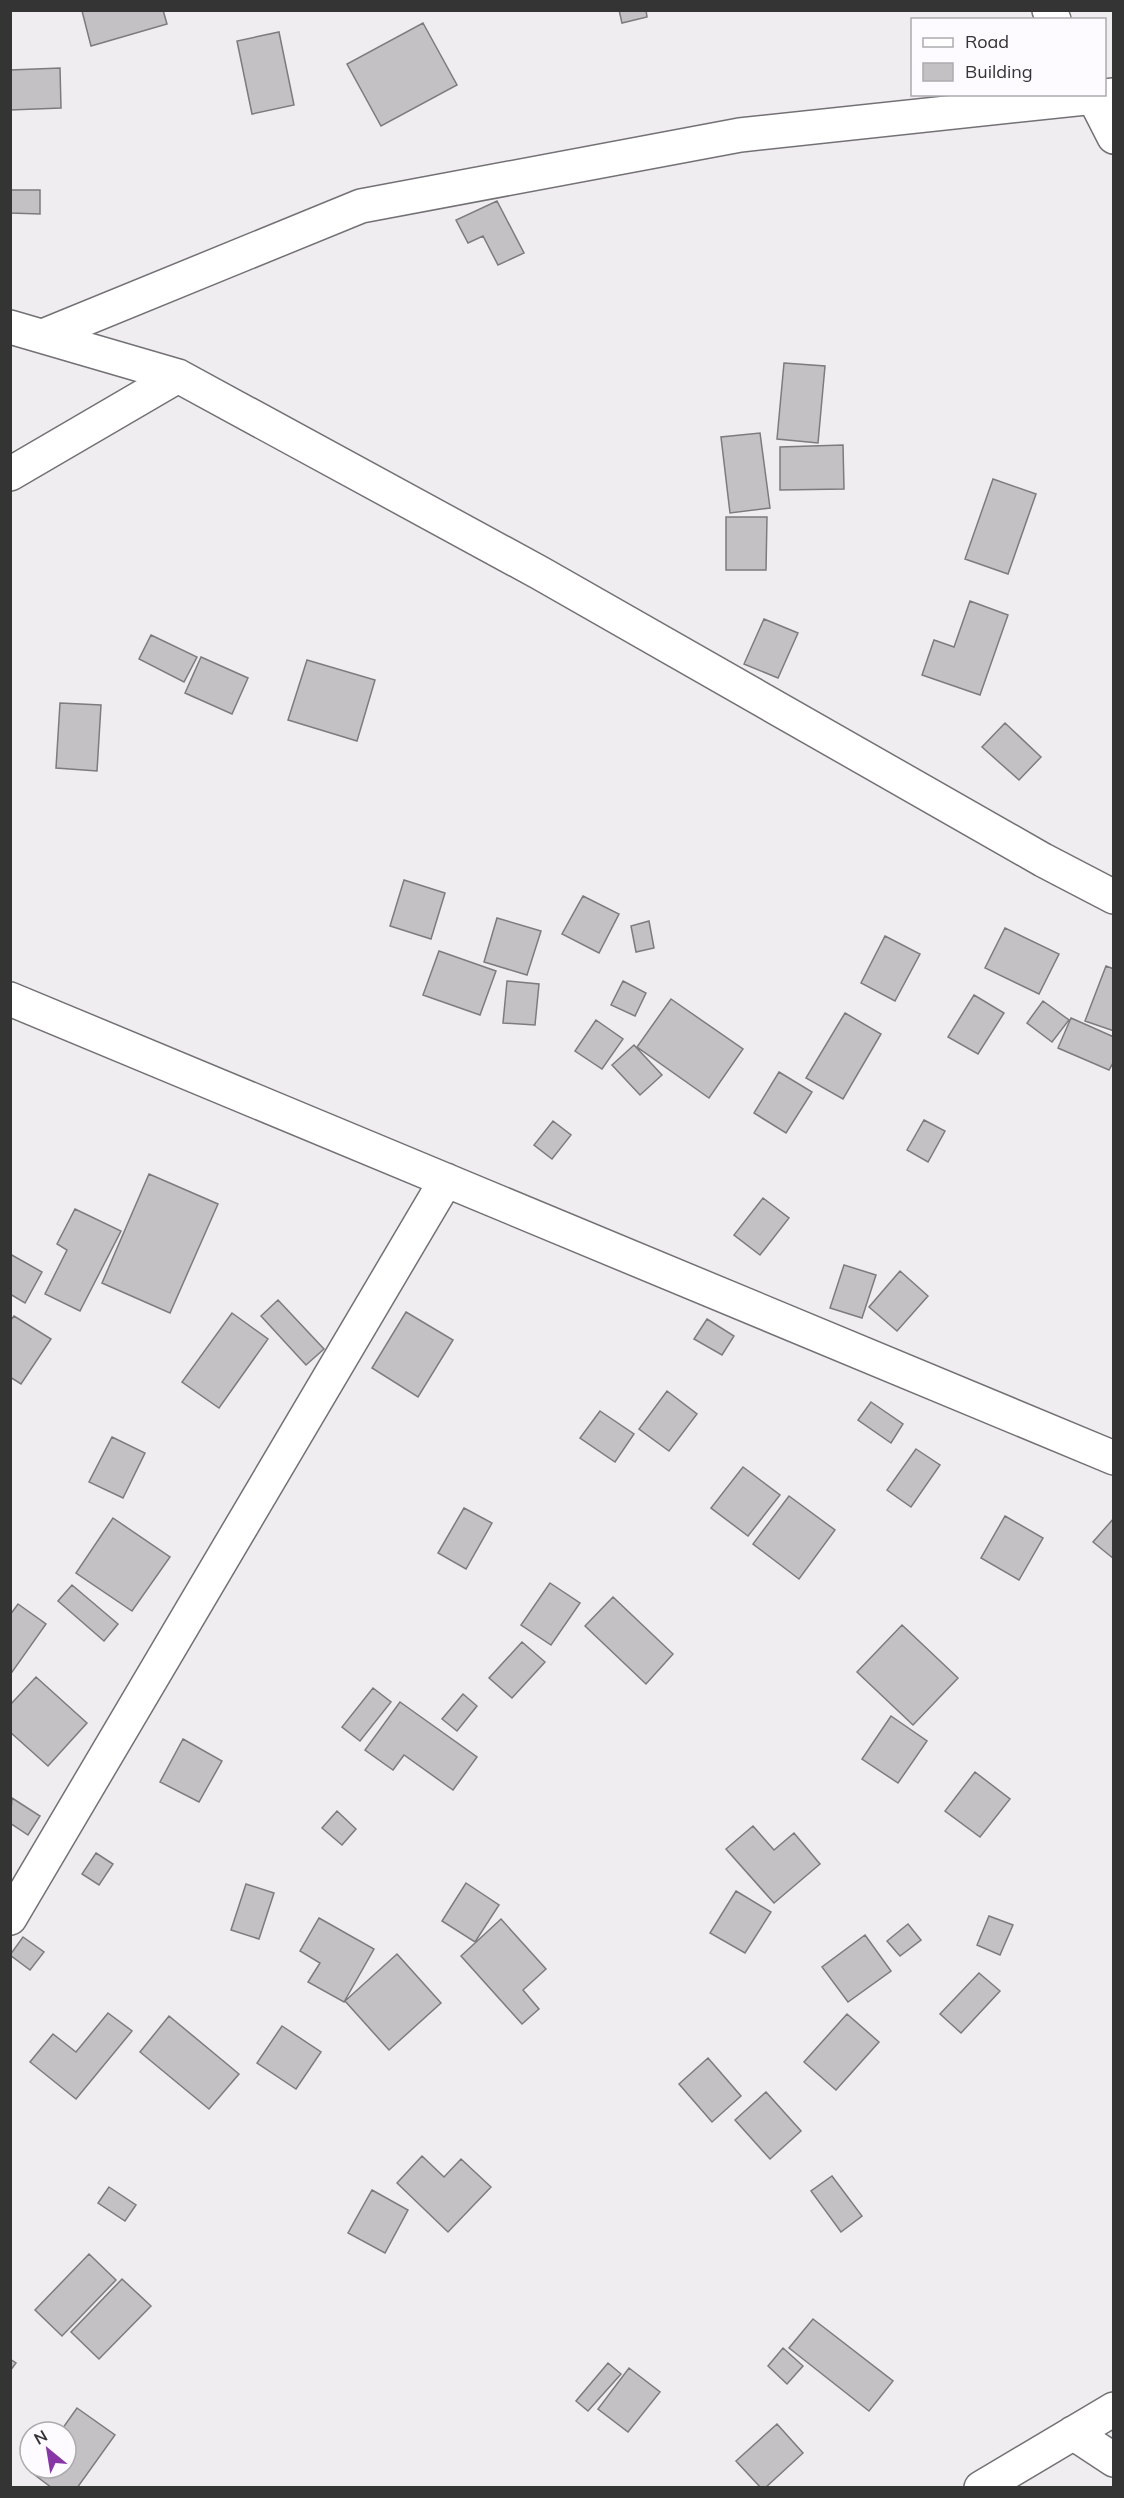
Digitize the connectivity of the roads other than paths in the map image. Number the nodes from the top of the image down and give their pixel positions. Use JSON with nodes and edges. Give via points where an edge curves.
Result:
{"nodes":[{"id":1,"x":1100,"y":96,"type":"edge"},
{"id":2,"x":1113,"y":137,"type":"edge"},
{"id":3,"x":10,"y":327,"type":"edge"},
{"id":4,"x":43,"y":336,"type":"junction"},
{"id":5,"x":178,"y":376,"type":"junction"},
{"id":6,"x":10,"y":474,"type":"edge"},
{"id":7,"x":1113,"y":897,"type":"edge"},
{"id":8,"x":10,"y":999,"type":"edge"},
{"id":9,"x":446,"y":1180,"type":"junction"},
{"id":10,"x":1113,"y":1458,"type":"edge"},
{"id":11,"x":10,"y":1918,"type":"edge"},
{"id":12,"x":1113,"y":2409,"type":"edge"},
{"id":13,"x":1073,"y":2433,"type":"junction"},
{"id":14,"x":1113,"y":2460,"type":"edge"},
{"id":15,"x":981,"y":2487,"type":"edge"}],
"edges":[{"from":1,"to":2,"type":"street"},
{"from":1,"to":4,"type":"street","via":[[740,135],[361,206]]},
{"from":3,"to":4,"type":"street"},
{"from":4,"to":5,"type":"street"},
{"from":5,"to":6,"type":"street"},
{"from":5,"to":7,"type":"street","via":[[540,573]]},
{"from":8,"to":9,"type":"street"},
{"from":9,"to":10,"type":"street"},
{"from":9,"to":11,"type":"street"},
{"from":12,"to":13,"type":"street"},
{"from":13,"to":14,"type":"street"},
{"from":13,"to":15,"type":"street"}]}
